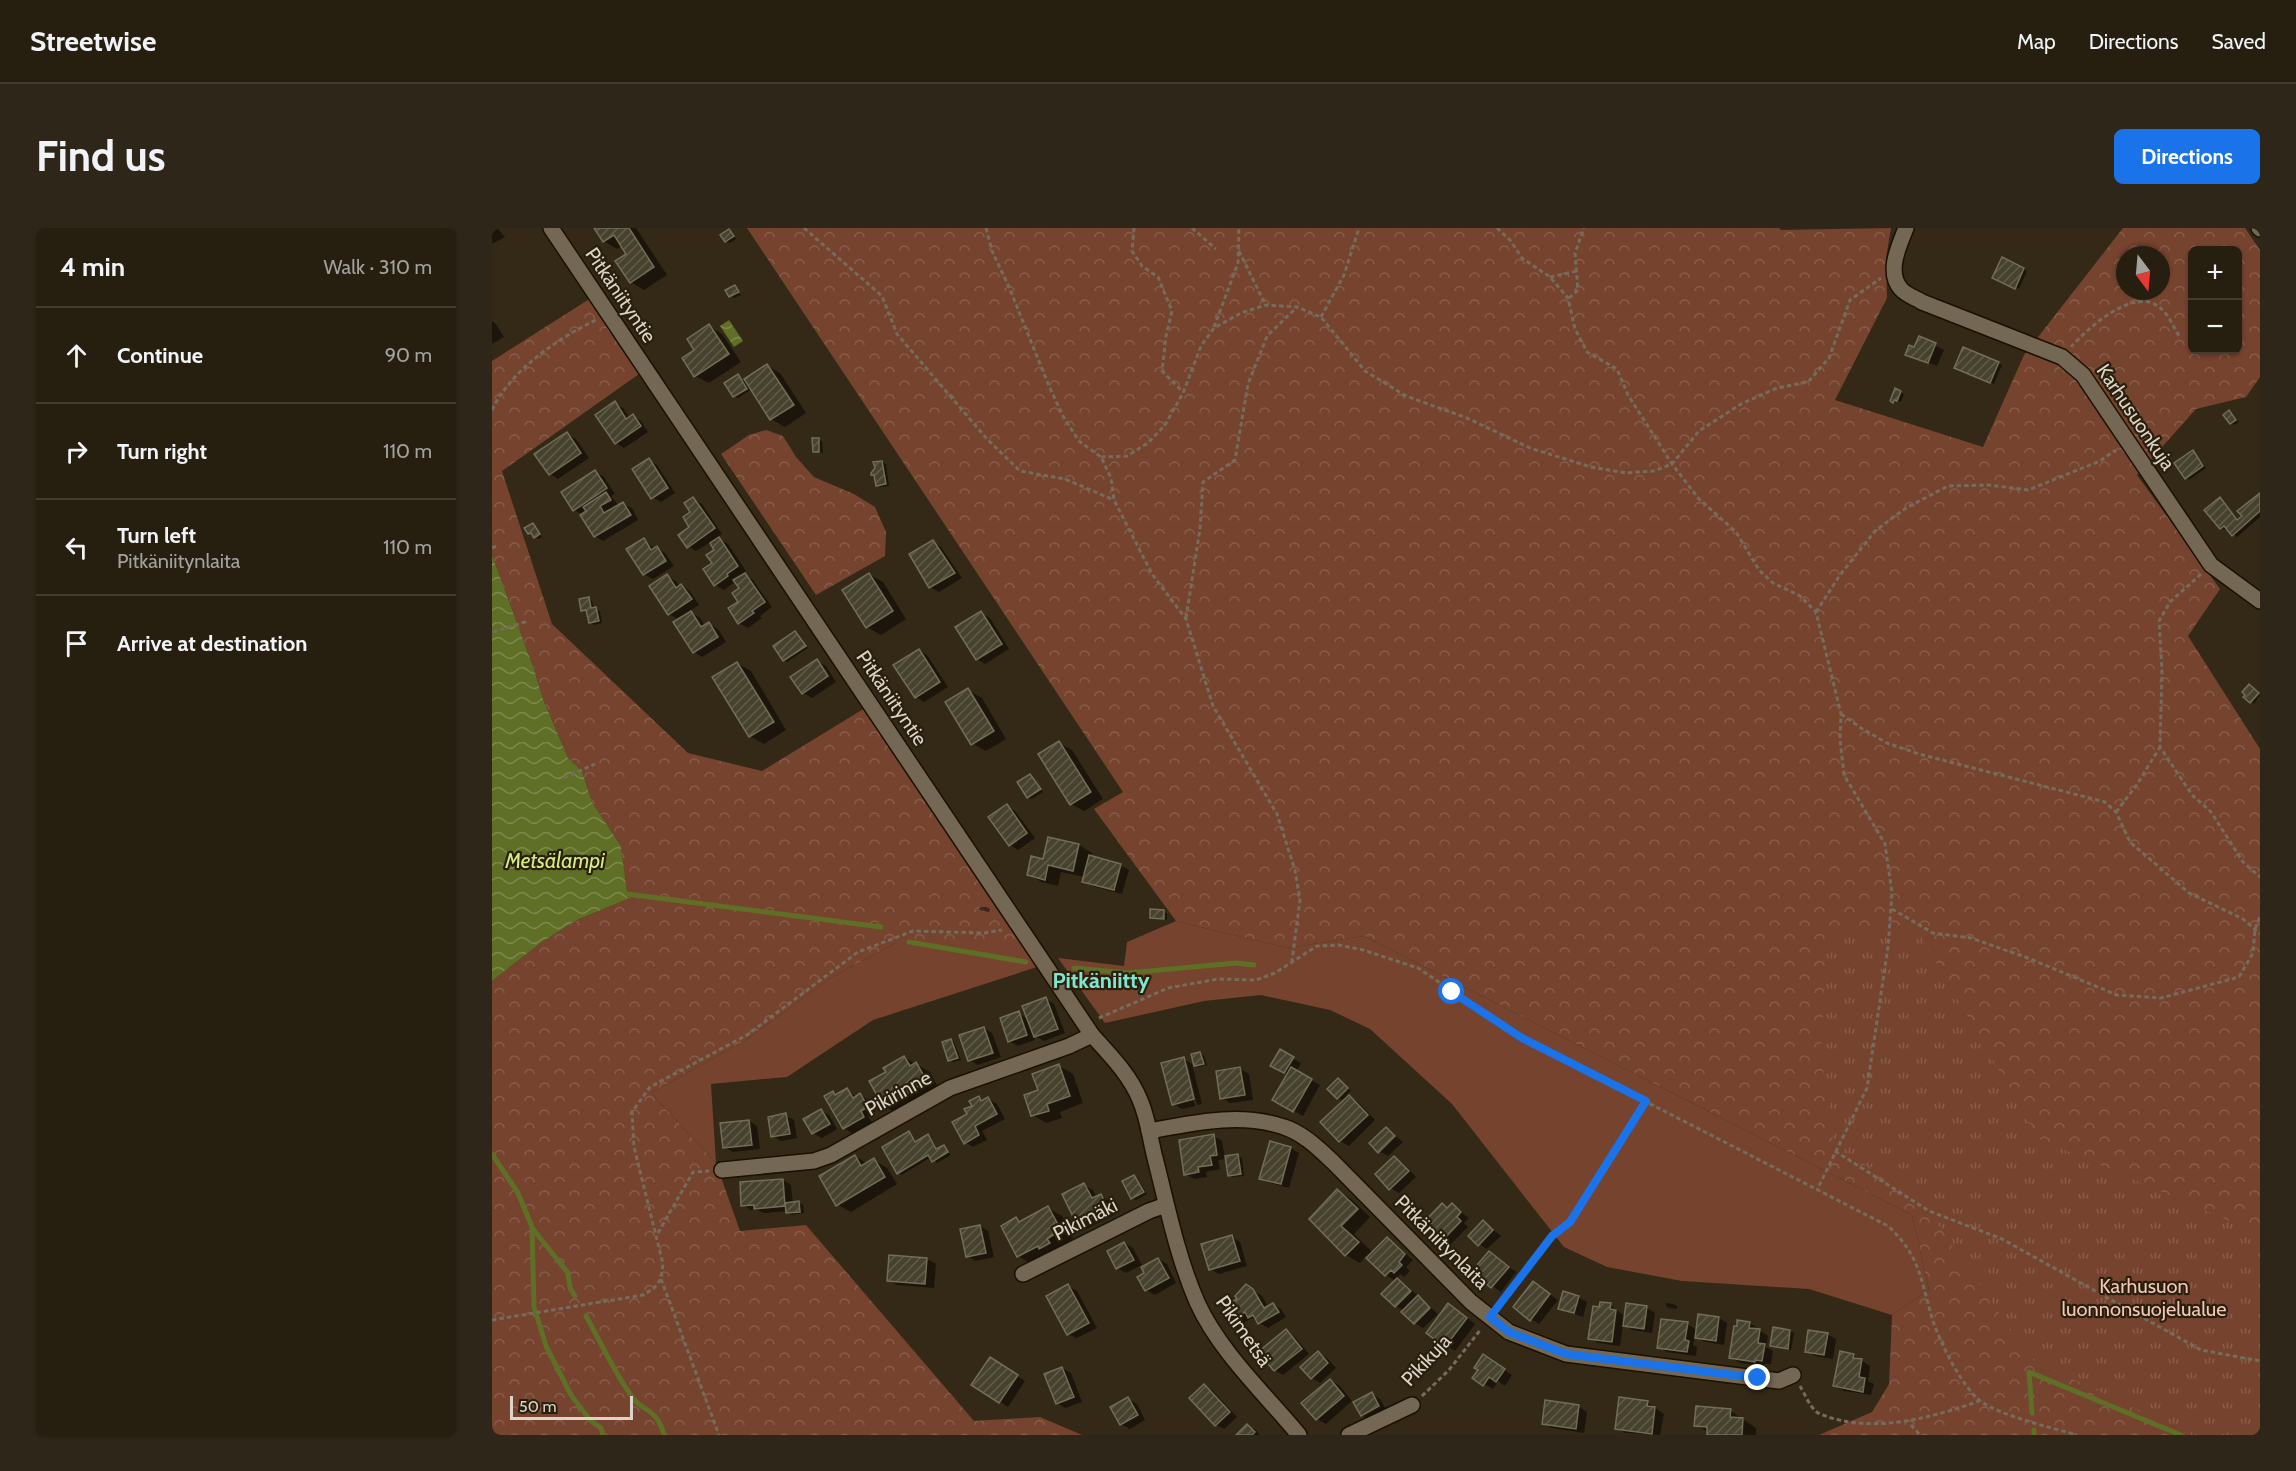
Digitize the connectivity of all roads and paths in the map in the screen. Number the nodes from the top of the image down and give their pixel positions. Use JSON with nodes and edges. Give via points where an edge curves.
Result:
{"nodes":[{"id":1,"x":551,"y":228,"type":"edge"},
{"id":2,"x":804,"y":228,"type":"edge"},
{"id":3,"x":986,"y":228,"type":"edge"},
{"id":4,"x":1134,"y":228,"type":"edge"},
{"id":5,"x":1192,"y":228,"type":"edge"},
{"id":6,"x":1239,"y":228,"type":"edge"},
{"id":7,"x":1359,"y":228,"type":"edge"},
{"id":8,"x":1497,"y":228,"type":"edge"},
{"id":9,"x":1584,"y":228,"type":"edge"},
{"id":10,"x":1906,"y":228,"type":"edge"},
{"id":11,"x":1216,"y":249,"type":"dead end"},
{"id":12,"x":1238,"y":249,"type":"junction"},
{"id":13,"x":1577,"y":271,"type":"junction"},
{"id":14,"x":1895,"y":271,"type":"junction"},
{"id":15,"x":1550,"y":277,"type":"junction"},
{"id":16,"x":1568,"y":298,"type":"junction"},
{"id":17,"x":1266,"y":305,"type":"junction"},
{"id":18,"x":1297,"y":307,"type":"junction"},
{"id":19,"x":609,"y":314,"type":"junction"},
{"id":20,"x":1321,"y":317,"type":"junction"},
{"id":21,"x":1214,"y":328,"type":"junction"},
{"id":22,"x":2179,"y":336,"type":"dead end"},
{"id":23,"x":2062,"y":357,"type":"junction"},
{"id":24,"x":1183,"y":393,"type":"junction"},
{"id":25,"x":492,"y":410,"type":"edge"},
{"id":26,"x":2128,"y":442,"type":"junction"},
{"id":27,"x":1101,"y":457,"type":"junction"},
{"id":28,"x":1672,"y":464,"type":"junction"},
{"id":29,"x":1114,"y":500,"type":"junction"},
{"id":30,"x":499,"y":545,"type":"dead end"},
{"id":31,"x":492,"y":548,"type":"edge"},
{"id":32,"x":2211,"y":565,"type":"junction"},
{"id":33,"x":2260,"y":601,"type":"edge"},
{"id":34,"x":1816,"y":612,"type":"junction"},
{"id":35,"x":1186,"y":619,"type":"junction"},
{"id":36,"x":528,"y":621,"type":"dead end"},
{"id":37,"x":494,"y":632,"type":"dead end"},
{"id":38,"x":1840,"y":714,"type":"junction"},
{"id":39,"x":2160,"y":747,"type":"junction"},
{"id":40,"x":595,"y":764,"type":"dead end"},
{"id":41,"x":564,"y":778,"type":"dead end"},
{"id":42,"x":2116,"y":812,"type":"junction"},
{"id":43,"x":2260,"y":877,"type":"edge"},
{"id":44,"x":1891,"y":908,"type":"junction"},
{"id":45,"x":2260,"y":916,"type":"edge"},
{"id":46,"x":1017,"y":924,"type":"junction"},
{"id":47,"x":2254,"y":930,"type":"junction"},
{"id":48,"x":2260,"y":934,"type":"edge"},
{"id":49,"x":1292,"y":961,"type":"junction"},
{"id":50,"x":1096,"y":1031,"type":"junction"},
{"id":51,"x":1646,"y":1101,"type":"junction"},
{"id":52,"x":1149,"y":1131,"type":"junction"},
{"id":53,"x":1836,"y":1151,"type":"junction"},
{"id":54,"x":722,"y":1170,"type":"joint"},
{"id":55,"x":1817,"y":1190,"type":"junction"},
{"id":56,"x":1166,"y":1205,"type":"junction"},
{"id":57,"x":657,"y":1235,"type":"junction"},
{"id":58,"x":1023,"y":1274,"type":"dead end"},
{"id":59,"x":660,"y":1279,"type":"junction"},
{"id":60,"x":1490,"y":1317,"type":"junction"},
{"id":61,"x":492,"y":1320,"type":"edge"},
{"id":62,"x":2260,"y":1361,"type":"edge"},
{"id":63,"x":1793,"y":1375,"type":"joint"},
{"id":64,"x":1979,"y":1401,"type":"junction"},
{"id":65,"x":1412,"y":1405,"type":"joint"},
{"id":66,"x":1911,"y":1425,"type":"junction"},
{"id":67,"x":1889,"y":1428,"type":"dead end"},
{"id":68,"x":1868,"y":1429,"type":"dead end"},
{"id":69,"x":719,"y":1435,"type":"edge"},
{"id":70,"x":1299,"y":1435,"type":"edge"},
{"id":71,"x":1349,"y":1435,"type":"edge"},
{"id":72,"x":1920,"y":1435,"type":"edge"},
{"id":73,"x":2077,"y":1435,"type":"edge"}],
"edges":[{"from":1,"to":19,"type":"street","name":"Pitkäniityntie"},
{"from":2,"to":29,"type":"path","via":[[882,296],[897,334],[987,439],[1020,471],[1065,479]]},
{"from":3,"to":27,"type":"path","via":[[992,251],[1064,418],[1079,441]]},
{"from":4,"to":24,"type":"path","via":[[1132,251],[1142,266],[1158,277],[1172,311],[1162,371]]},
{"from":5,"to":11,"type":"path"},
{"from":6,"to":12,"type":"path"},
{"from":7,"to":20,"type":"path","via":[[1344,275]]},
{"from":8,"to":15,"type":"path","via":[[1522,258]]},
{"from":9,"to":13,"type":"path","via":[[1575,253]]},
{"from":10,"to":14,"type":"street","via":[[1894,260]]},
{"from":12,"to":17,"type":"path"},
{"from":12,"to":21,"type":"path","via":[[1238,263]]},
{"from":13,"to":15,"type":"path"},
{"from":13,"to":16,"type":"path","via":[[1578,290]]},
{"from":14,"to":23,"type":"street","name":"Karhusuonkuja","via":[[1902,291],[1922,302]]},
{"from":14,"to":28,"type":"path","via":[[1850,300],[1830,358],[1808,382],[1777,388],[1741,404],[1699,431]]},
{"from":15,"to":16,"type":"path"},
{"from":16,"to":28,"type":"path","via":[[1575,329],[1587,352],[1617,369],[1628,395]]},
{"from":17,"to":18,"type":"path"},
{"from":17,"to":21,"type":"path"},
{"from":18,"to":20,"type":"path"},
{"from":18,"to":35,"type":"path","via":[[1267,336],[1248,384],[1235,460],[1203,482]]},
{"from":19,"to":25,"type":"path","via":[[578,329],[522,369]]},
{"from":19,"to":46,"type":"street","name":"Pitkäniityntie"},
{"from":20,"to":28,"type":"path","via":[[1365,371],[1406,396],[1467,418],[1530,448],[1591,467],[1626,472],[1654,471]]},
{"from":21,"to":24,"type":"path","via":[[1201,346]]},
{"from":22,"to":23,"type":"path","via":[[2156,304],[2138,301],[2122,306],[2089,329]]},
{"from":23,"to":26,"type":"street","name":"Karhusuonkuja","via":[[2083,375]]},
{"from":24,"to":27,"type":"path","via":[[1165,425],[1148,443],[1126,456]]},
{"from":26,"to":32,"type":"street","name":"Karhusuonkuja"},
{"from":26,"to":34,"type":"path","via":[[2100,461],[2028,490],[1989,485],[1948,486],[1906,508],[1875,531]]},
{"from":27,"to":29,"type":"path","via":[[1111,478]]},
{"from":28,"to":34,"type":"path","via":[[1698,499],[1736,532],[1759,570],[1773,584],[1800,596]]},
{"from":29,"to":35,"type":"path","via":[[1152,574]]},
{"from":30,"to":31,"type":"path"},
{"from":32,"to":33,"type":"street","name":"Karhusuonkuja"},
{"from":32,"to":39,"type":"path","via":[[2170,602],[2159,621]]},
{"from":34,"to":38,"type":"path"},
{"from":35,"to":49,"type":"path","via":[[1214,706],[1276,814],[1295,870],[1300,900]]},
{"from":36,"to":37,"type":"path"},
{"from":38,"to":42,"type":"path","via":[[1887,743],[2105,802]]},
{"from":38,"to":44,"type":"path","via":[[1844,775],[1885,844]]},
{"from":39,"to":42,"type":"path"},
{"from":39,"to":43,"type":"path","via":[[2192,795],[2211,812],[2243,862]]},
{"from":40,"to":41,"type":"path"},
{"from":42,"to":47,"type":"path","via":[[2130,842],[2189,893],[2243,920]]},
{"from":44,"to":47,"type":"path","via":[[1933,933],[1971,938],[2116,995],[2161,998],[2239,977],[2253,953]]},
{"from":44,"to":53,"type":"path","via":[[1866,1088]]},
{"from":45,"to":47,"type":"path"},
{"from":46,"to":50,"type":"street","name":"Pitkäniityntie"},
{"from":46,"to":57,"type":"path","via":[[984,933],[913,931],[858,952],[747,1035],[650,1087],[632,1112],[634,1147]]},
{"from":47,"to":48,"type":"path"},
{"from":49,"to":50,"type":"path","via":[[1256,980],[1218,978],[1168,988],[1095,1020]]},
{"from":49,"to":51,"type":"path","via":[[1317,946],[1339,945],[1418,968],[1522,1038]]},
{"from":50,"to":52,"type":"street","name":"Pitkäniityntie","via":[[1130,1080]]},
{"from":50,"to":54,"type":"street","name":"Pikirinne","via":[[1069,1046],[950,1088],[831,1155],[814,1161]]},
{"from":51,"to":55,"type":"path"},
{"from":51,"to":60,"type":"path","name":"Pikikuja","via":[[1570,1222],[1552,1236]]},
{"from":52,"to":56,"type":"street","name":"Pitkäniityntie"},
{"from":52,"to":60,"type":"street","name":"Pitkäniitynlaita","via":[[1219,1120],[1256,1120],[1286,1127],[1333,1162]]},
{"from":53,"to":55,"type":"path"},
{"from":53,"to":62,"type":"path","via":[[1929,1212],[2002,1239],[2201,1350]]},
{"from":54,"to":57,"type":"path","via":[[693,1172]]},
{"from":55,"to":64,"type":"path","via":[[1888,1226],[1913,1254],[1935,1324],[1967,1387]]},
{"from":56,"to":58,"type":"street","name":"Pikimäki"},
{"from":56,"to":70,"type":"street","name":"Pikimetsä","via":[[1188,1278],[1212,1328]]},
{"from":57,"to":59,"type":"path","via":[[663,1264]]},
{"from":59,"to":61,"type":"path","via":[[644,1294]]},
{"from":59,"to":69,"type":"path"},
{"from":60,"to":63,"type":"street","name":"Pitkäniitynlaita","via":[[1509,1332],[1566,1354],[1779,1381]]},
{"from":60,"to":65,"type":"path","name":"Pikikuja","via":[[1434,1387]]},
{"from":63,"to":68,"type":"path","via":[[1816,1413],[1848,1427]]},
{"from":64,"to":66,"type":"path"},
{"from":64,"to":73,"type":"path"},
{"from":65,"to":71,"type":"street","name":"Pikikuja"},
{"from":66,"to":67,"type":"path"},
{"from":66,"to":72,"type":"path"}]}
